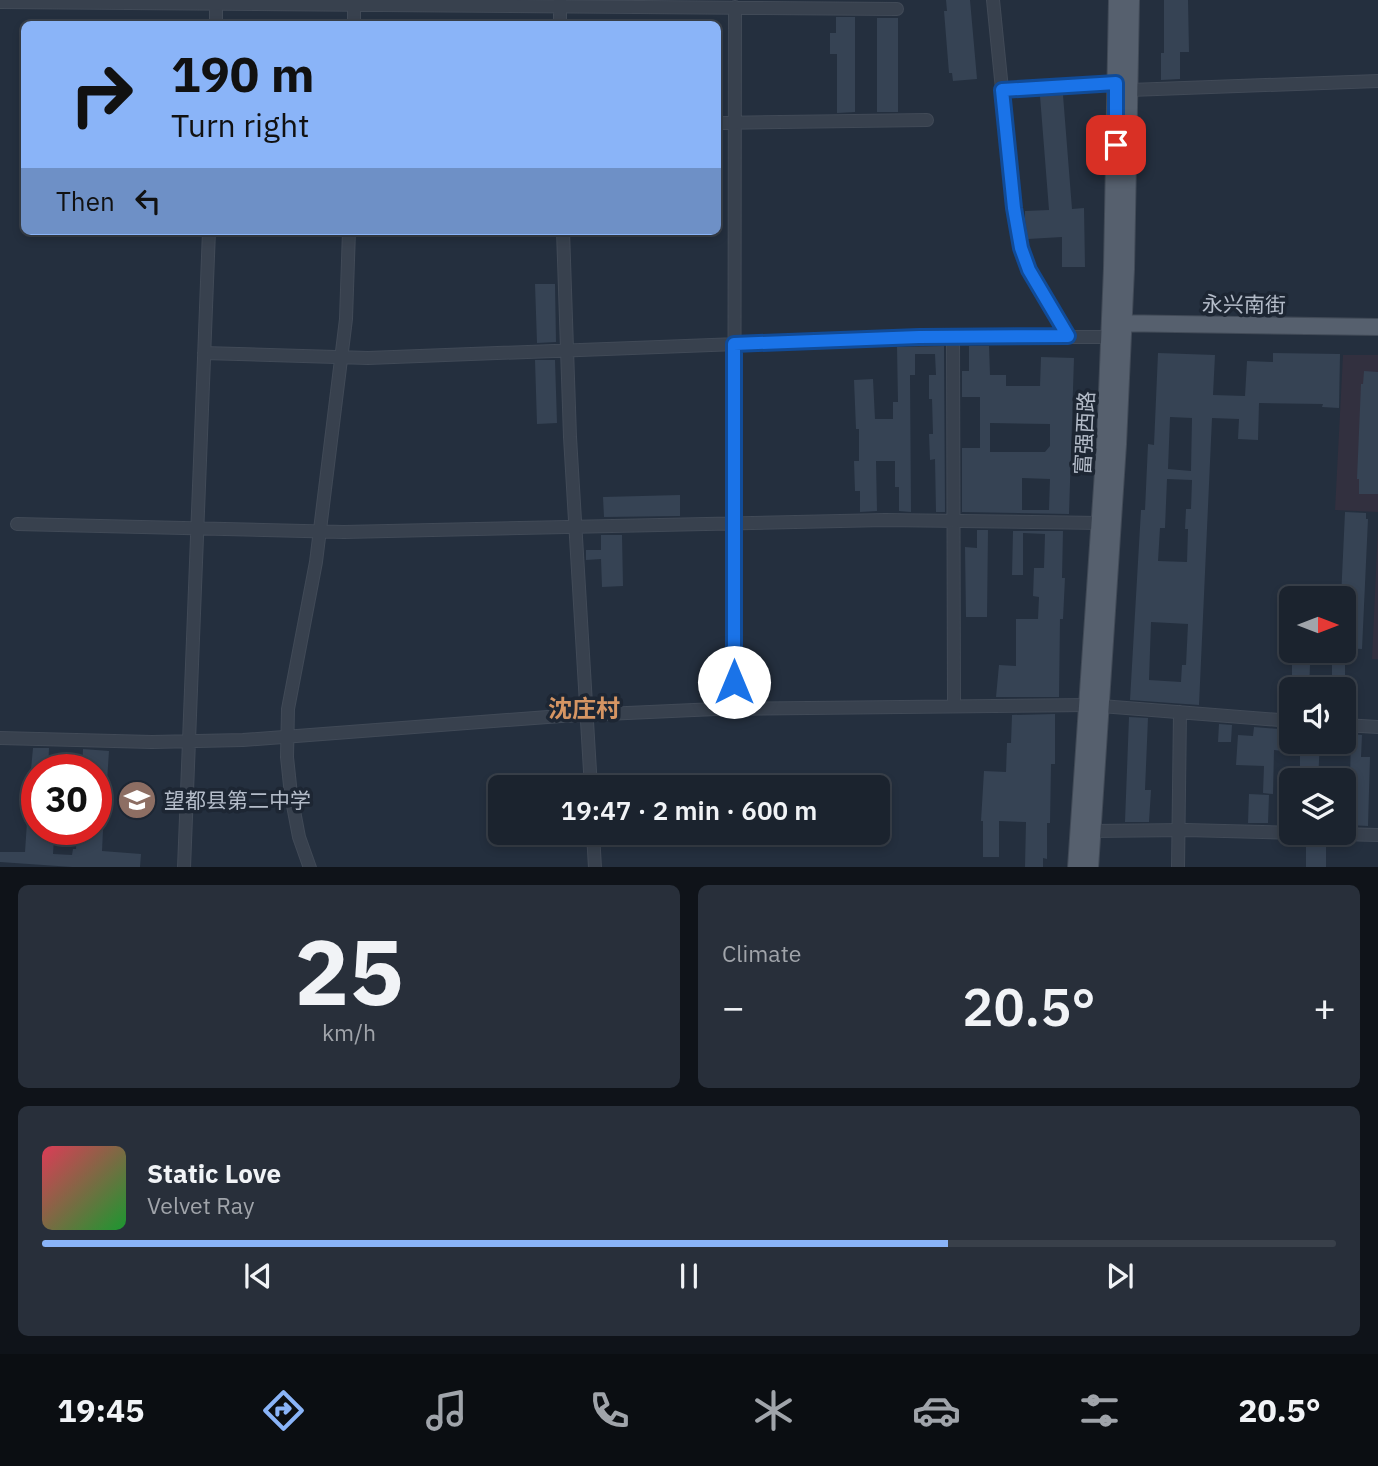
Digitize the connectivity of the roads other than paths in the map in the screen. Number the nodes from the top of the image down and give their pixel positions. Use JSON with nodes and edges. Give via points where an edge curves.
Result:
{"nodes":[{"id":1,"x":993,"y":0,"type":"edge"},
{"id":2,"x":1117,"y":0,"type":"edge"},
{"id":3,"x":1130,"y":0,"type":"edge"},
{"id":4,"x":216,"y":1,"type":"edge"},
{"id":5,"x":0,"y":2,"type":"edge"},
{"id":6,"x":354,"y":2,"type":"edge"},
{"id":7,"x":560,"y":3,"type":"edge"},
{"id":8,"x":735,"y":7,"type":"junction"},
{"id":9,"x":897,"y":9,"type":"dead end"},
{"id":10,"x":216,"y":21,"type":"edge"},
{"id":11,"x":354,"y":21,"type":"edge"},
{"id":12,"x":560,"y":21,"type":"edge"},
{"id":13,"x":1378,"y":81,"type":"edge"},
{"id":14,"x":1123,"y":86,"type":"junction"},
{"id":15,"x":1002,"y":90,"type":"junction"},
{"id":16,"x":927,"y":120,"type":"dead end"},
{"id":17,"x":721,"y":123,"type":"edge"},
{"id":18,"x":734,"y":123,"type":"junction"},
{"id":19,"x":209,"y":235,"type":"edge"},
{"id":20,"x":349,"y":235,"type":"edge"},
{"id":21,"x":563,"y":235,"type":"edge"},
{"id":22,"x":1378,"y":316,"type":"edge"},
{"id":23,"x":1115,"y":322,"type":"junction"},
{"id":24,"x":1378,"y":327,"type":"edge"},
{"id":25,"x":1068,"y":336,"type":"junction"},
{"id":26,"x":953,"y":337,"type":"junction"},
{"id":27,"x":734,"y":344,"type":"junction"},
{"id":28,"x":567,"y":351,"type":"junction"},
{"id":29,"x":204,"y":353,"type":"junction"},
{"id":30,"x":341,"y":357,"type":"junction"},
{"id":31,"x":954,"y":521,"type":"junction"},
{"id":32,"x":734,"y":523,"type":"junction"},
{"id":33,"x":1100,"y":523,"type":"junction"},
{"id":34,"x":17,"y":524,"type":"dead end"},
{"id":35,"x":575,"y":526,"type":"junction"},
{"id":36,"x":197,"y":528,"type":"junction"},
{"id":37,"x":320,"y":531,"type":"junction"},
{"id":38,"x":954,"y":705,"type":"junction"},
{"id":39,"x":1094,"y":705,"type":"junction"},
{"id":40,"x":734,"y":709,"type":"junction"},
{"id":41,"x":1180,"y":712,"type":"junction"},
{"id":42,"x":586,"y":715,"type":"junction"},
{"id":43,"x":1279,"y":720,"type":"edge"},
{"id":44,"x":1356,"y":726,"type":"edge"},
{"id":45,"x":1378,"y":727,"type":"edge"},
{"id":46,"x":288,"y":737,"type":"junction"},
{"id":47,"x":0,"y":738,"type":"edge"},
{"id":48,"x":189,"y":741,"type":"junction"},
{"id":49,"x":590,"y":775,"type":"edge"},
{"id":50,"x":1178,"y":830,"type":"junction"},
{"id":51,"x":1092,"y":831,"type":"junction"},
{"id":52,"x":1378,"y":835,"type":"edge"},
{"id":53,"x":594,"y":845,"type":"edge"},
{"id":54,"x":184,"y":867,"type":"edge"},
{"id":55,"x":310,"y":867,"type":"edge"},
{"id":56,"x":595,"y":867,"type":"edge"},
{"id":57,"x":1076,"y":867,"type":"edge"},
{"id":58,"x":1090,"y":867,"type":"edge"},
{"id":59,"x":1178,"y":867,"type":"edge"}],
"edges":[{"from":1,"to":15,"type":"street"},
{"from":2,"to":14,"type":"main road","name":"富强西路"},
{"from":3,"to":14,"type":"main road","name":"富强西路"},
{"from":4,"to":5,"type":"street"},
{"from":4,"to":6,"type":"street"},
{"from":4,"to":10,"type":"street"},
{"from":6,"to":7,"type":"street"},
{"from":6,"to":11,"type":"street"},
{"from":7,"to":8,"type":"street"},
{"from":7,"to":12,"type":"street"},
{"from":8,"to":9,"type":"street"},
{"from":8,"to":18,"type":"street"},
{"from":13,"to":14,"type":"street"},
{"from":14,"to":15,"type":"street"},
{"from":14,"to":23,"type":"main road","name":"富强西路"},
{"from":15,"to":25,"type":"street","via":[[1021,248]]},
{"from":16,"to":18,"type":"street"},
{"from":17,"to":18,"type":"street"},
{"from":18,"to":27,"type":"street"},
{"from":19,"to":29,"type":"street"},
{"from":20,"to":30,"type":"street"},
{"from":21,"to":28,"type":"street"},
{"from":22,"to":23,"type":"main road","name":"永兴南街"},
{"from":23,"to":24,"type":"main road","name":"永兴南街"},
{"from":23,"to":25,"type":"street"},
{"from":23,"to":33,"type":"main road","name":"富强西路"},
{"from":23,"to":39,"type":"main road","name":"富强西路","via":[[1118,444]]},
{"from":25,"to":26,"type":"street"},
{"from":26,"to":27,"type":"street"},
{"from":26,"to":31,"type":"street"},
{"from":27,"to":28,"type":"street"},
{"from":27,"to":32,"type":"street"},
{"from":28,"to":30,"type":"street"},
{"from":28,"to":35,"type":"street"},
{"from":29,"to":30,"type":"street"},
{"from":29,"to":36,"type":"street"},
{"from":30,"to":37,"type":"street"},
{"from":31,"to":32,"type":"street"},
{"from":31,"to":33,"type":"street"},
{"from":31,"to":38,"type":"street"},
{"from":32,"to":35,"type":"street"},
{"from":32,"to":40,"type":"street"},
{"from":33,"to":39,"type":"main road","name":"富强西路"},
{"from":34,"to":36,"type":"street"},
{"from":35,"to":37,"type":"street"},
{"from":35,"to":42,"type":"street"},
{"from":36,"to":37,"type":"street"},
{"from":36,"to":48,"type":"street"},
{"from":37,"to":46,"type":"street","via":[[288,709]]},
{"from":38,"to":39,"type":"street"},
{"from":38,"to":40,"type":"street"},
{"from":39,"to":41,"type":"street"},
{"from":39,"to":51,"type":"main road","name":"富强西路"},
{"from":39,"to":57,"type":"main road","name":"富强西路"},
{"from":40,"to":42,"type":"street"},
{"from":41,"to":43,"type":"street"},
{"from":41,"to":50,"type":"street"},
{"from":42,"to":46,"type":"street"},
{"from":42,"to":49,"type":"street"},
{"from":44,"to":45,"type":"street"},
{"from":46,"to":48,"type":"street"},
{"from":46,"to":55,"type":"street","via":[[291,795]]},
{"from":47,"to":48,"type":"street"},
{"from":48,"to":54,"type":"street"},
{"from":50,"to":51,"type":"street"},
{"from":50,"to":52,"type":"street"},
{"from":50,"to":59,"type":"street"},
{"from":51,"to":58,"type":"main road","name":"富强西路"},
{"from":53,"to":56,"type":"street"}]}
